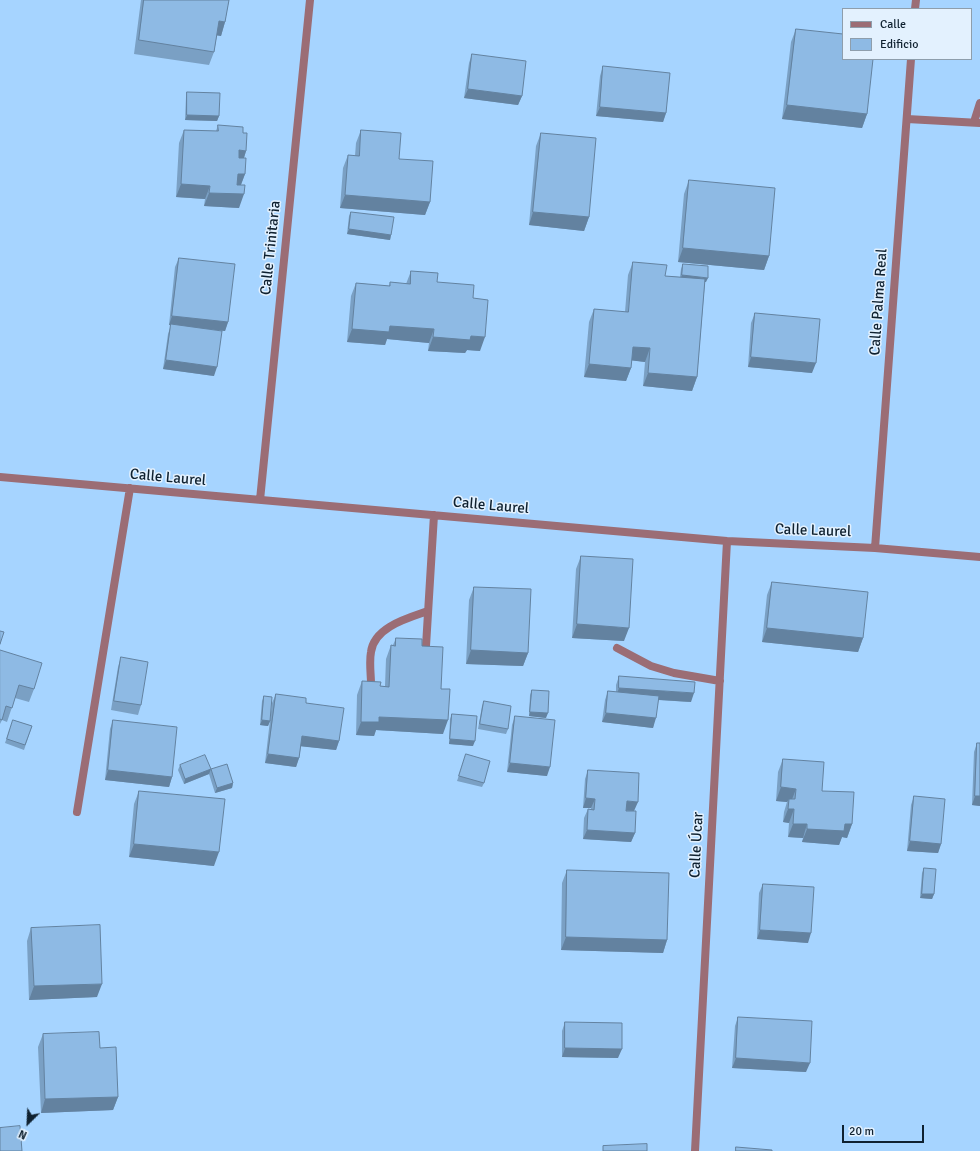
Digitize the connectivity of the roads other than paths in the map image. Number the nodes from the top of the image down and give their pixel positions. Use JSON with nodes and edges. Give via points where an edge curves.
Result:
{"nodes":[{"id":1,"x":310,"y":0,"type":"edge"},
{"id":2,"x":911,"y":60,"type":"edge"},
{"id":3,"x":980,"y":103,"type":"edge"},
{"id":4,"x":907,"y":119,"type":"junction"},
{"id":5,"x":977,"y":123,"type":"edge"},
{"id":6,"x":0,"y":477,"type":"edge"},
{"id":7,"x":130,"y":488,"type":"junction"},
{"id":8,"x":260,"y":500,"type":"junction"},
{"id":9,"x":434,"y":515,"type":"junction"},
{"id":10,"x":727,"y":541,"type":"junction"},
{"id":11,"x":875,"y":548,"type":"junction"},
{"id":12,"x":980,"y":557,"type":"edge"},
{"id":13,"x":428,"y":611,"type":"junction"},
{"id":14,"x":426,"y":646,"type":"edge"},
{"id":15,"x":617,"y":648,"type":"dead end"},
{"id":16,"x":720,"y":681,"type":"junction"},
{"id":17,"x":371,"y":684,"type":"edge"},
{"id":18,"x":77,"y":812,"type":"dead end"},
{"id":19,"x":695,"y":1151,"type":"edge"}],
"edges":[{"from":1,"to":8,"type":"street","name":"Calle Trinitaria"},
{"from":2,"to":4,"type":"street","name":"Calle Palma Real"},
{"from":3,"to":5,"type":"street"},
{"from":4,"to":5,"type":"street"},
{"from":4,"to":11,"type":"street","name":"Calle Palma Real"},
{"from":6,"to":7,"type":"street","name":"Calle Laurel"},
{"from":7,"to":8,"type":"street","name":"Calle Laurel"},
{"from":7,"to":18,"type":"street"},
{"from":8,"to":9,"type":"street","name":"Calle Laurel"},
{"from":9,"to":10,"type":"street","name":"Calle Laurel"},
{"from":9,"to":13,"type":"street"},
{"from":10,"to":11,"type":"street","name":"Calle Laurel"},
{"from":10,"to":16,"type":"street","name":"Calle Úcar"},
{"from":11,"to":12,"type":"street","name":"Calle Laurel"},
{"from":13,"to":14,"type":"street"},
{"from":13,"to":17,"type":"street","via":[[401,621],[379,634],[371,651]]},
{"from":15,"to":16,"type":"street","via":[[651,666]]},
{"from":16,"to":19,"type":"street","name":"Calle Úcar"}]}
